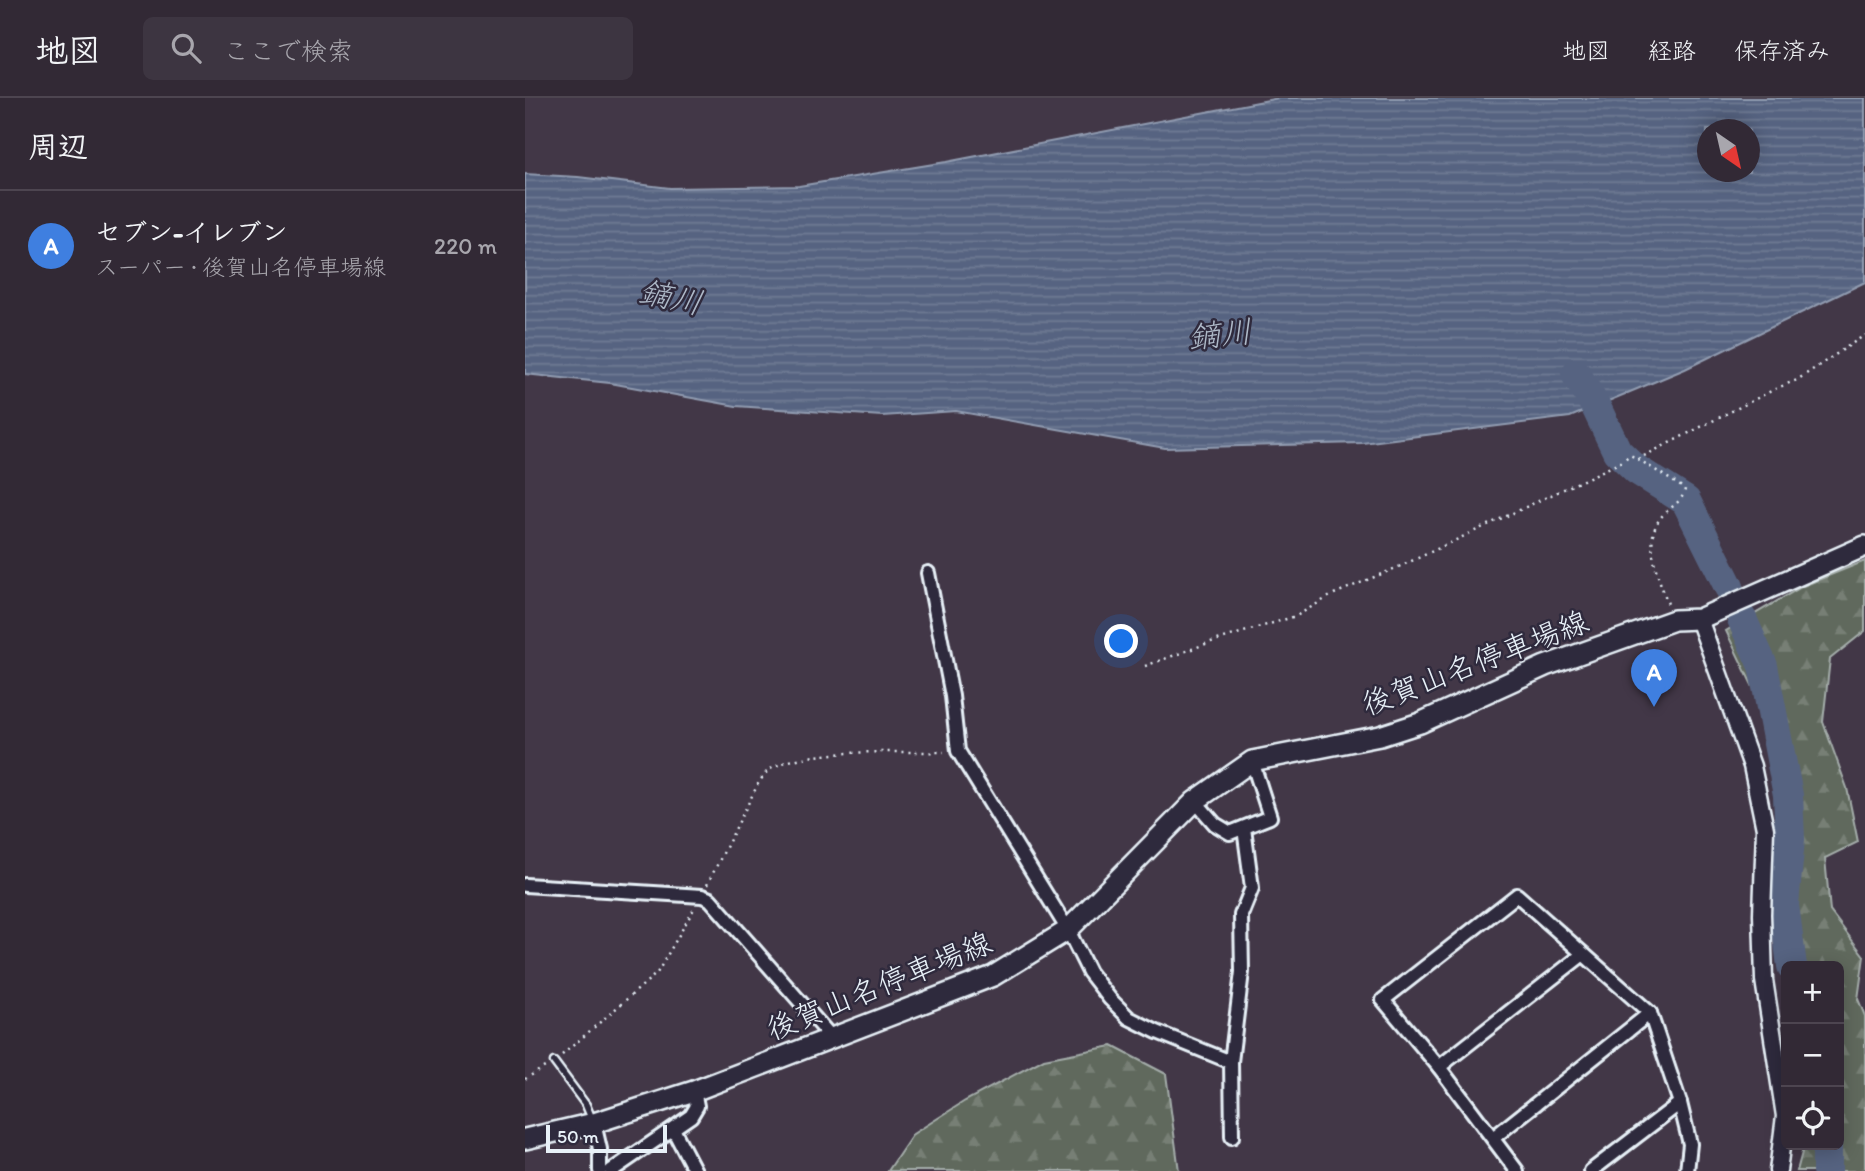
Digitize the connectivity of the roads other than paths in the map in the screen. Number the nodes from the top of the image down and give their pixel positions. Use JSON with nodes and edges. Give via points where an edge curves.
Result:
{"nodes":[{"id":1,"x":1865,"y":546,"type":"edge"},
{"id":2,"x":928,"y":573,"type":"dead end"},
{"id":3,"x":1699,"y":619,"type":"junction"},
{"id":4,"x":1252,"y":761,"type":"junction"},
{"id":5,"x":1195,"y":801,"type":"junction"},
{"id":6,"x":1244,"y":828,"type":"junction"},
{"id":7,"x":525,"y":885,"type":"edge"},
{"id":8,"x":1068,"y":930,"type":"junction"},
{"id":9,"x":1582,"y":955,"type":"junction"},
{"id":10,"x":1650,"y":1013,"type":"junction"},
{"id":11,"x":832,"y":1038,"type":"junction"},
{"id":12,"x":554,"y":1062,"type":"road end"},
{"id":13,"x":1231,"y":1062,"type":"junction"},
{"id":14,"x":1439,"y":1067,"type":"junction"},
{"id":15,"x":694,"y":1091,"type":"junction"},
{"id":16,"x":1679,"y":1103,"type":"junction"},
{"id":17,"x":594,"y":1123,"type":"junction"},
{"id":18,"x":673,"y":1129,"type":"junction"},
{"id":19,"x":1232,"y":1137,"type":"dead end"},
{"id":20,"x":1493,"y":1138,"type":"junction"},
{"id":21,"x":525,"y":1139,"type":"edge"},
{"id":22,"x":600,"y":1171,"type":"edge"},
{"id":23,"x":611,"y":1171,"type":"edge"},
{"id":24,"x":695,"y":1171,"type":"edge"},
{"id":25,"x":1517,"y":1171,"type":"edge"},
{"id":26,"x":1591,"y":1171,"type":"edge"},
{"id":27,"x":1687,"y":1171,"type":"edge"},
{"id":28,"x":1778,"y":1171,"type":"edge"}],
"edges":[{"from":1,"to":3,"type":"main road","name":"後賀山名停車場線"},
{"from":2,"to":8,"type":"street","via":[[958,751]]},
{"from":3,"to":4,"type":"main road","name":"後賀山名停車場線","via":[[1674,620],[1545,666],[1380,736]]},
{"from":3,"to":28,"type":"street","via":[[1752,766],[1765,829],[1764,980],[1785,1116]]},
{"from":4,"to":5,"type":"main road","name":"後賀山名停車場線"},
{"from":4,"to":6,"type":"street","via":[[1270,817]]},
{"from":5,"to":6,"type":"street","via":[[1230,834]]},
{"from":5,"to":8,"type":"main road","name":"後賀山名停車場線"},
{"from":6,"to":13,"type":"street","via":[[1252,888],[1241,915],[1243,972]]},
{"from":7,"to":11,"type":"street","via":[[710,899]]},
{"from":8,"to":11,"type":"main road","name":"後賀山名停車場線","via":[[993,976]]},
{"from":8,"to":13,"type":"street","via":[[1089,972],[1129,1018]]},
{"from":9,"to":10,"type":"street"},
{"from":9,"to":14,"type":"street"},
{"from":9,"to":14,"type":"street","via":[[1517,895],[1383,1000]]},
{"from":10,"to":16,"type":"street"},
{"from":10,"to":20,"type":"street"},
{"from":11,"to":15,"type":"main road","name":"後賀山名停車場線"},
{"from":12,"to":17,"type":"lane"},
{"from":13,"to":19,"type":"street"},
{"from":14,"to":20,"type":"street"},
{"from":15,"to":17,"type":"main road","name":"後賀山名停車場線"},
{"from":15,"to":18,"type":"street","via":[[697,1106]]},
{"from":16,"to":26,"type":"street"},
{"from":16,"to":27,"type":"street","via":[[1690,1144]]},
{"from":17,"to":21,"type":"main road","name":"後賀山名停車場線"},
{"from":17,"to":22,"type":"street"},
{"from":18,"to":23,"type":"street"},
{"from":18,"to":24,"type":"street"},
{"from":20,"to":25,"type":"street"}]}
